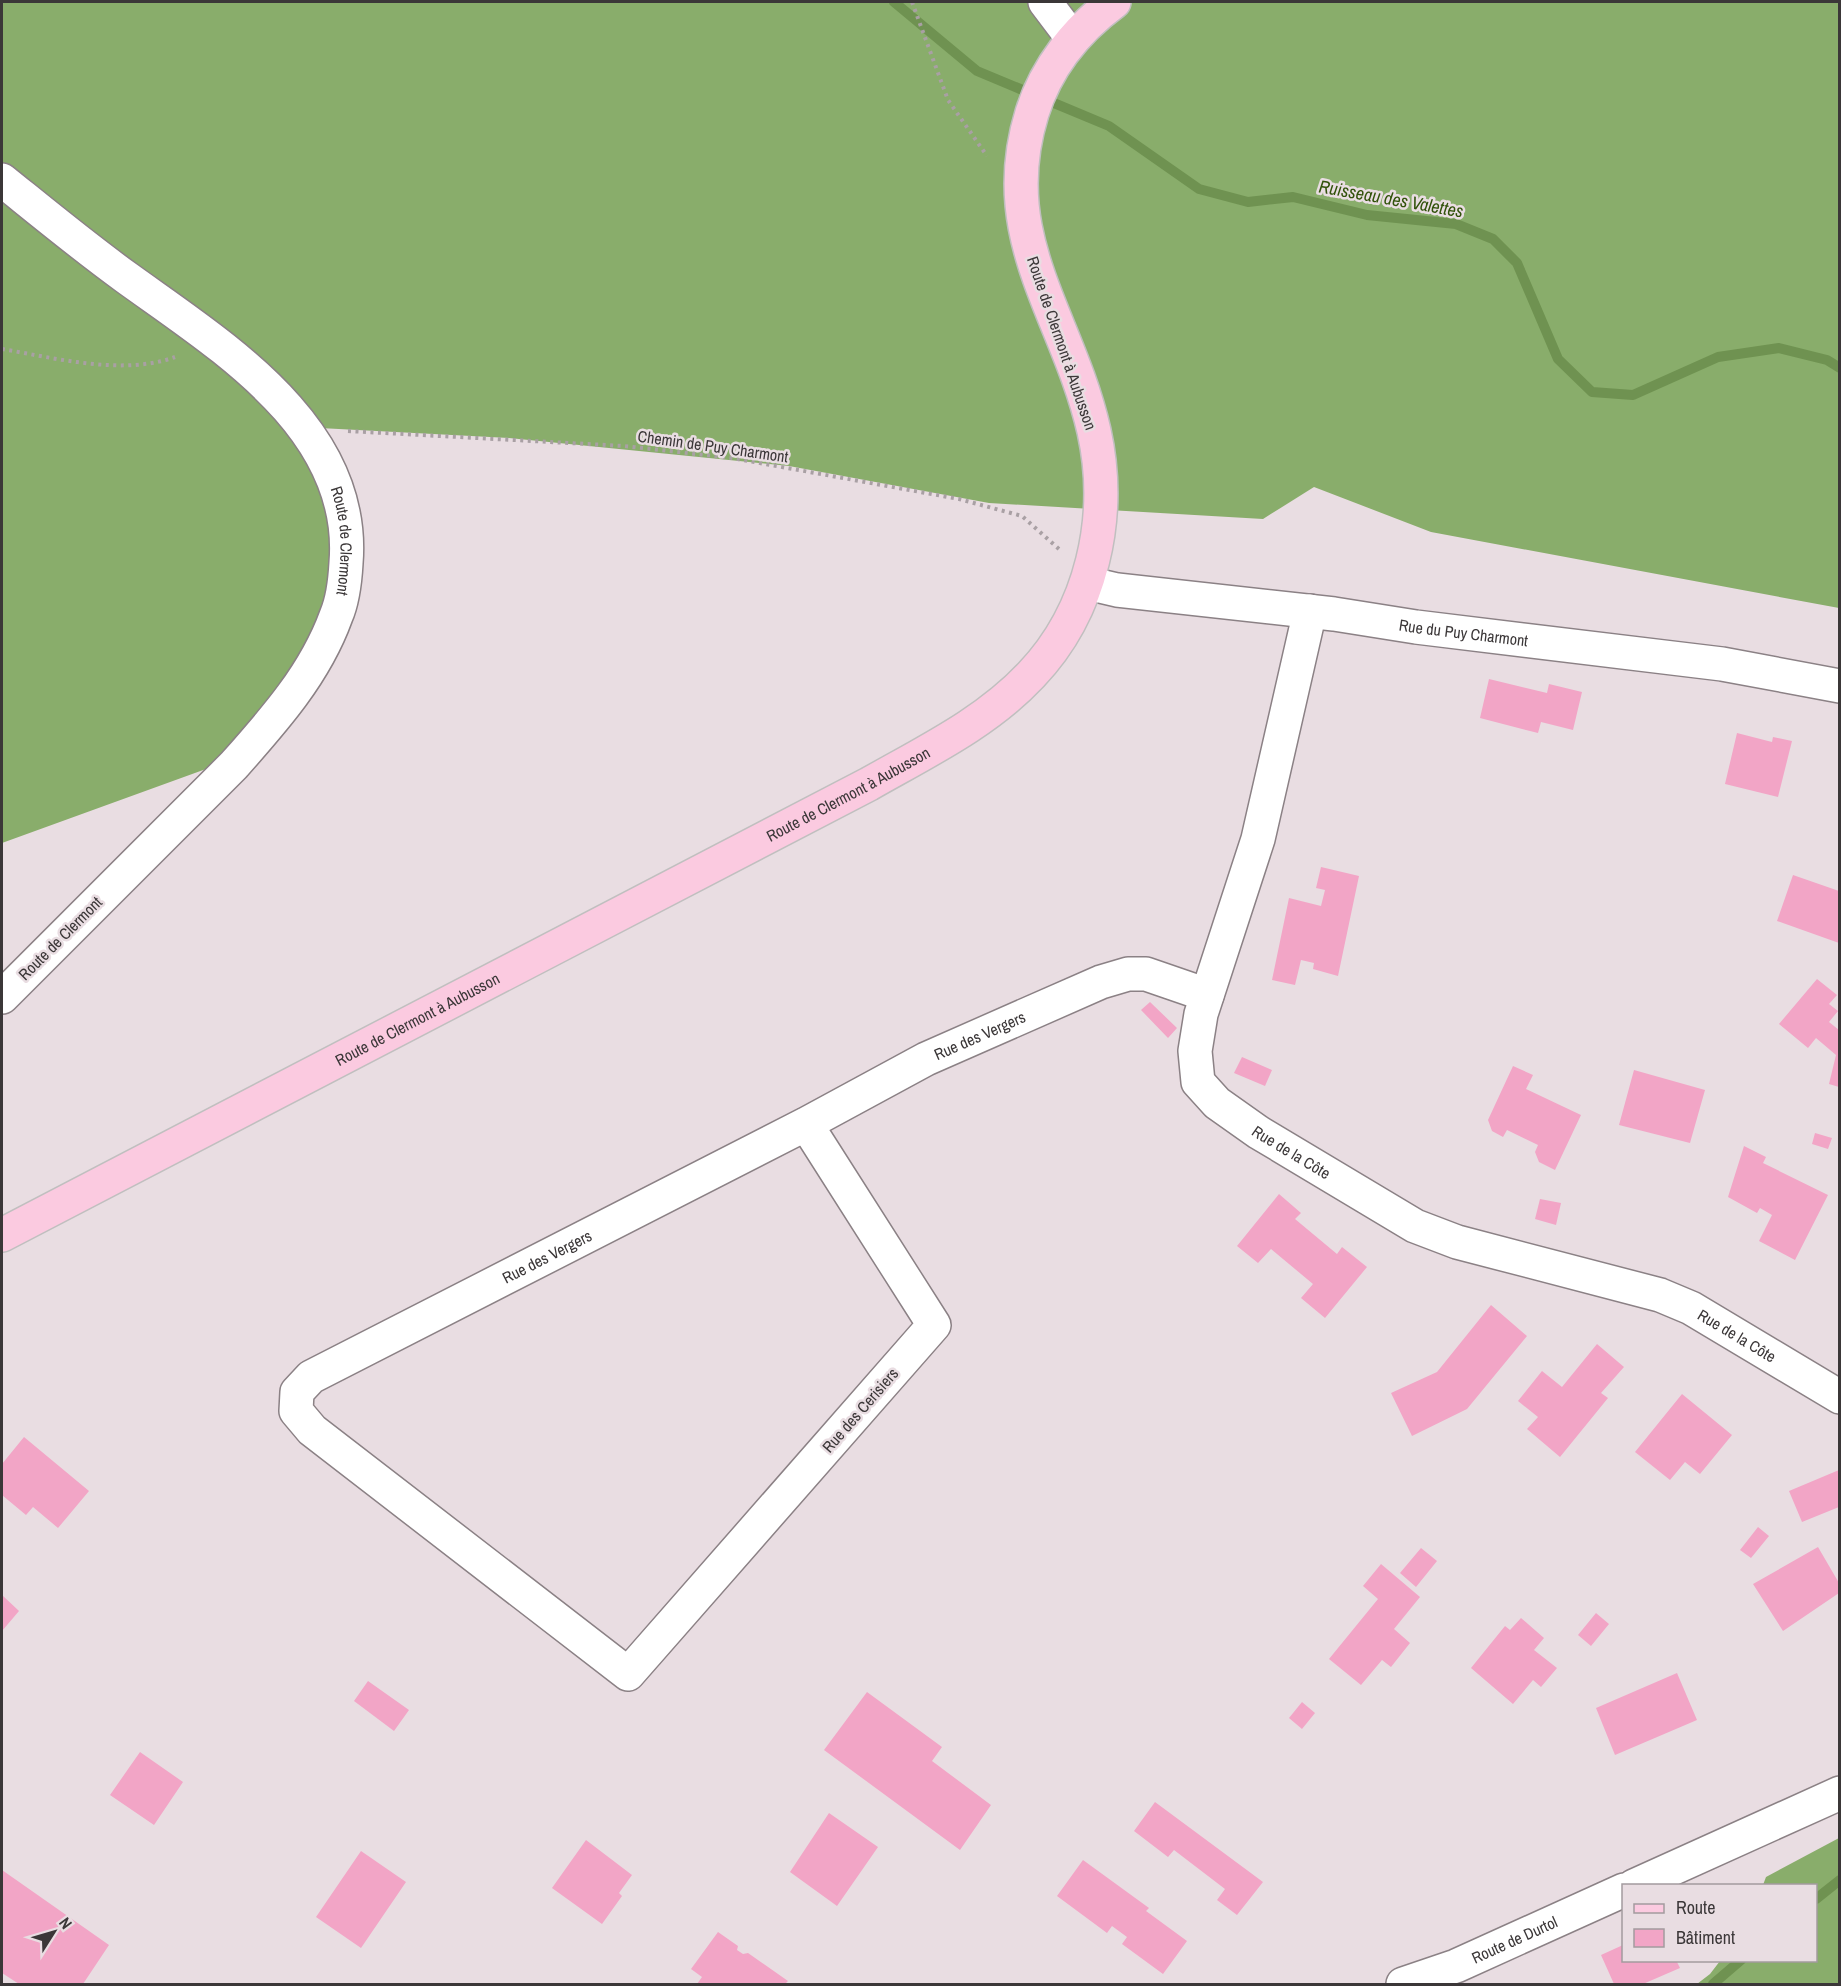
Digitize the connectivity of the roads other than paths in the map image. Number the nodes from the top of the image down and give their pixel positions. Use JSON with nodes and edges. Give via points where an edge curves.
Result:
{"nodes":[{"id":1,"x":1045,"y":2,"type":"edge"},
{"id":2,"x":1114,"y":2,"type":"edge"},
{"id":3,"x":1073,"y":39,"type":"junction"},
{"id":4,"x":2,"y":180,"type":"edge"},
{"id":5,"x":1087,"y":583,"type":"junction"},
{"id":6,"x":1310,"y":611,"type":"junction"},
{"id":7,"x":1839,"y":686,"type":"edge"},
{"id":8,"x":1207,"y":995,"type":"junction"},
{"id":9,"x":2,"y":996,"type":"edge"},
{"id":10,"x":806,"y":1124,"type":"junction"},
{"id":11,"x":2,"y":1235,"type":"edge"},
{"id":12,"x":1839,"y":1396,"type":"edge"},
{"id":13,"x":628,"y":1674,"type":"joint"},
{"id":14,"x":1839,"y":1793,"type":"edge"},
{"id":15,"x":1638,"y":1884,"type":"edge"},
{"id":16,"x":1622,"y":1890,"type":"edge"},
{"id":17,"x":1403,"y":1984,"type":"edge"}],
"edges":[{"from":1,"to":3,"type":"street"},
{"from":2,"to":3,"type":"main road","name":"Route de Clermont à Aubusson"},
{"from":3,"to":5,"type":"main road","name":"Route de Clermont à Aubusson","via":[[1035,103],[1020,162],[1019,183],[1031,252],[1087,408],[1099,462],[1102,496],[1098,537]]},
{"from":4,"to":9,"type":"street","name":"Route de Clermont","via":[[216,342],[282,401],[320,451],[333,479],[346,530],[345,583],[337,615],[300,686],[234,765]]},
{"from":5,"to":6,"type":"street","name":"Rue du Puy Charmont","via":[[1117,590]]},
{"from":5,"to":11,"type":"main road","name":"Route de Clermont à Aubusson","via":[[1072,618],[1032,674],[999,705],[950,738]]},
{"from":6,"to":7,"type":"street","name":"Rue du Puy Charmont","via":[[1722,664]]},
{"from":6,"to":8,"type":"street","name":"Rue de la Côte","via":[[1258,839]]},
{"from":8,"to":10,"type":"street","name":"Rue des Vergers","via":[[1146,974],[1110,979],[926,1059]]},
{"from":8,"to":12,"type":"street","name":"Rue de la Côte","via":[[1195,1051],[1198,1082],[1217,1102],[1258,1132],[1415,1226],[1457,1242],[1660,1295],[1691,1308]]},
{"from":10,"to":13,"type":"street","name":"Rue des Cerisiers","via":[[934,1325]]},
{"from":10,"to":13,"type":"street","name":"Rue des Vergers","via":[[311,1377],[297,1392],[296,1411],[312,1430]]},
{"from":14,"to":15,"type":"street"},
{"from":16,"to":17,"type":"street","name":"Route de Durtol","via":[[1456,1966]]}]}
